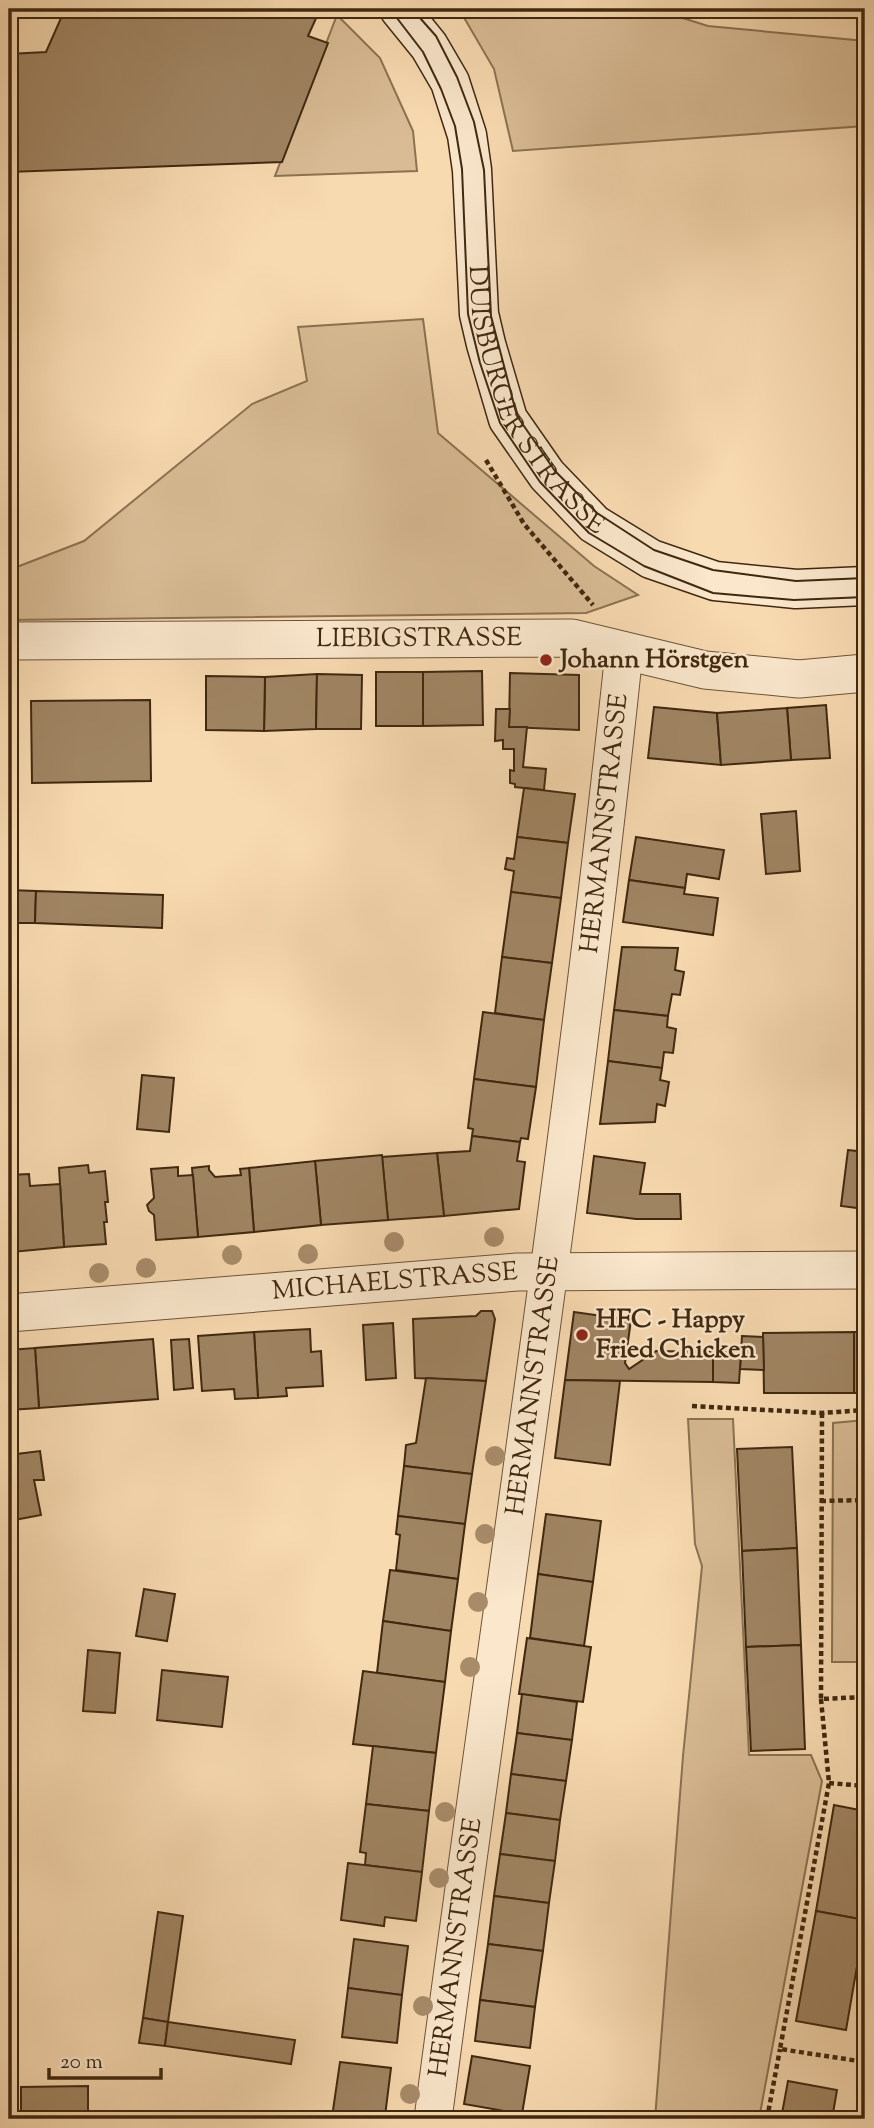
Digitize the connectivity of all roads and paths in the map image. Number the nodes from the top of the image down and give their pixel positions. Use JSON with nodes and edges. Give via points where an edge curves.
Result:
{"nodes":[{"id":1,"x":399,"y":9,"type":"edge"},
{"id":2,"x":865,"y":586,"type":"edge"},
{"id":3,"x":9,"y":641,"type":"edge"},
{"id":4,"x":624,"y":652,"type":"junction"},
{"id":5,"x":865,"y":673,"type":"edge"},
{"id":6,"x":865,"y":1270,"type":"edge"},
{"id":7,"x":550,"y":1271,"type":"junction"},
{"id":8,"x":9,"y":1313,"type":"edge"},
{"id":9,"x":692,"y":1406,"type":"dead end"},
{"id":10,"x":865,"y":1410,"type":"edge"},
{"id":11,"x":822,"y":1413,"type":"junction"},
{"id":12,"x":865,"y":1500,"type":"edge"},
{"id":13,"x":821,"y":1501,"type":"junction"},
{"id":14,"x":865,"y":1697,"type":"edge"},
{"id":15,"x":821,"y":1699,"type":"junction"},
{"id":16,"x":829,"y":1783,"type":"junction"},
{"id":17,"x":865,"y":1786,"type":"edge"},
{"id":18,"x":780,"y":2049,"type":"junction"},
{"id":19,"x":865,"y":2062,"type":"edge"},
{"id":20,"x":433,"y":2119,"type":"edge"},
{"id":21,"x":767,"y":2119,"type":"edge"}],
"edges":[{"from":1,"to":2,"type":"main road","name":"DUISBURGER STRASSE","via":[[450,82],[467,135],[479,314],[486,344],[508,419],[547,475],[594,524],[651,559],[715,581],[796,589]]},
{"from":3,"to":4,"type":"street","name":"LIEBIGSTRASSE","via":[[572,638]]},
{"from":4,"to":5,"type":"street","name":"LIEBIGSTRASSE","via":[[705,670],[799,679]]},
{"from":4,"to":7,"type":"street","name":"HERMANNSTRASSE"},
{"from":6,"to":7,"type":"street","name":"MICHAELSTRASSE"},
{"from":7,"to":8,"type":"street","name":"MICHAELSTRASSE"},
{"from":7,"to":20,"type":"street","name":"HERMANNSTRASSE"},
{"from":9,"to":11,"type":"path"},
{"from":10,"to":11,"type":"path"},
{"from":11,"to":13,"type":"path"},
{"from":12,"to":13,"type":"path"},
{"from":13,"to":15,"type":"path"},
{"from":14,"to":15,"type":"path"},
{"from":15,"to":16,"type":"path"},
{"from":16,"to":17,"type":"path"},
{"from":16,"to":18,"type":"path"},
{"from":18,"to":19,"type":"path"},
{"from":18,"to":21,"type":"path"}]}
